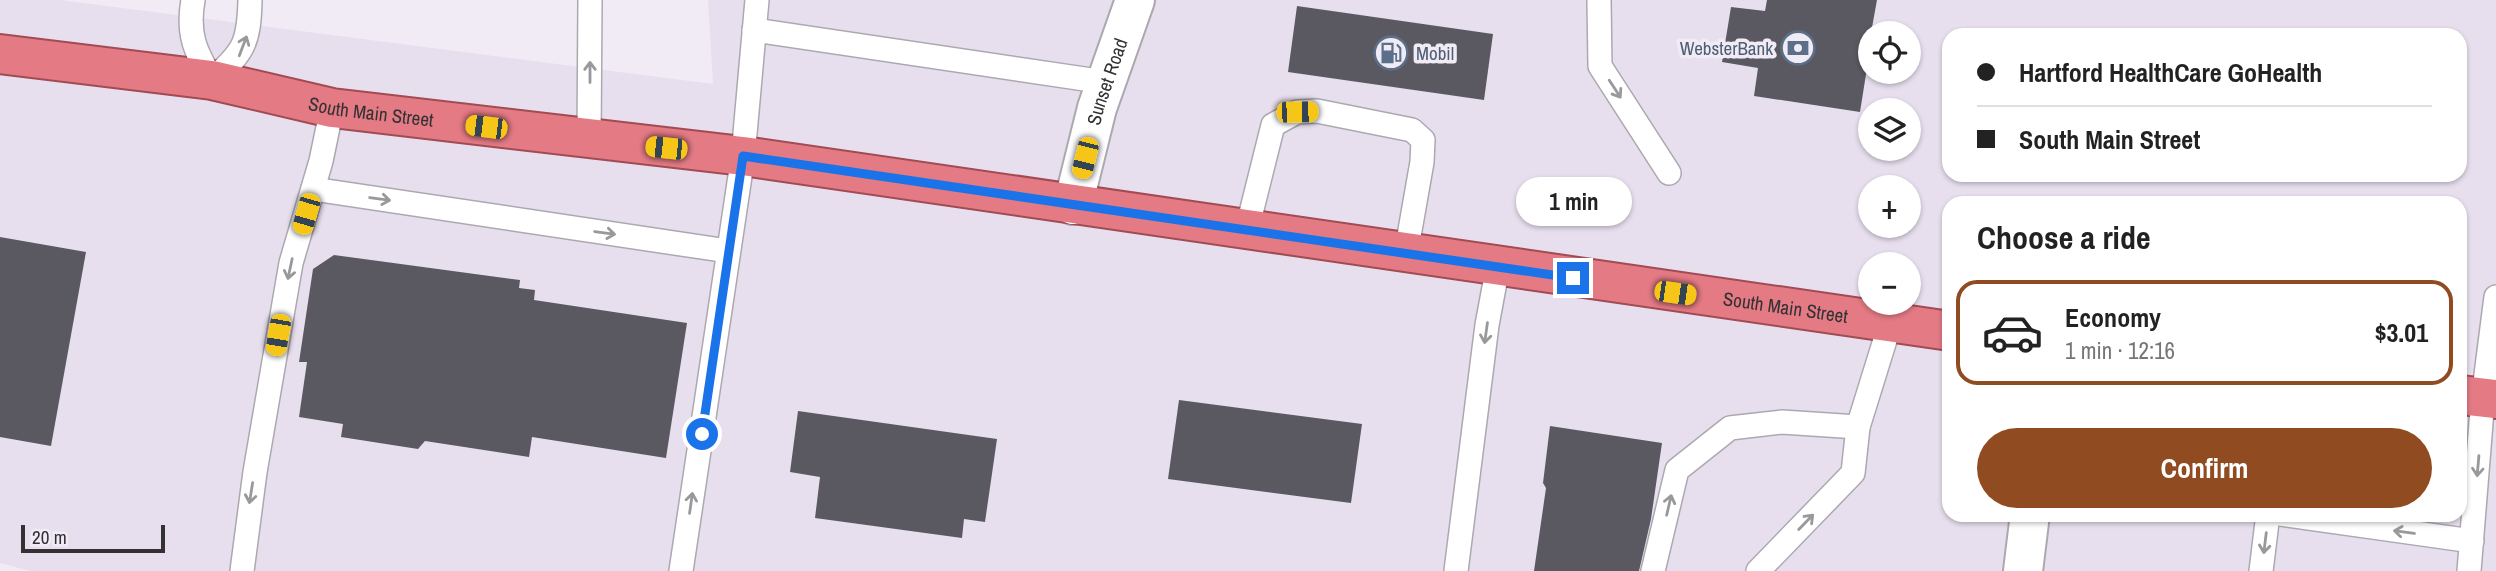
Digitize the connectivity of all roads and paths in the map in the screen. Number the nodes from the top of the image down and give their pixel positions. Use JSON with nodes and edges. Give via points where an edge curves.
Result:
{"nodes":[{"id":1,"x":194,"y":0,"type":"edge"},
{"id":2,"x":250,"y":0,"type":"edge"},
{"id":3,"x":590,"y":0,"type":"edge"},
{"id":4,"x":757,"y":0,"type":"edge"},
{"id":5,"x":1135,"y":0,"type":"edge"},
{"id":6,"x":1599,"y":0,"type":"edge"},
{"id":7,"x":754,"y":30,"type":"junction"},
{"id":8,"x":0,"y":54,"type":"edge"},
{"id":9,"x":212,"y":80,"type":"junction"},
{"id":10,"x":1105,"y":82,"type":"junction"},
{"id":11,"x":332,"y":108,"type":"junction"},
{"id":12,"x":589,"y":140,"type":"junction"},
{"id":13,"x":743,"y":156,"type":"junction"},
{"id":14,"x":1669,"y":173,"type":"dead end"},
{"id":15,"x":313,"y":189,"type":"junction"},
{"id":16,"x":1073,"y":205,"type":"junction"},
{"id":17,"x":1247,"y":229,"type":"junction"},
{"id":18,"x":728,"y":251,"type":"junction"},
{"id":19,"x":1406,"y":253,"type":"junction"},
{"id":20,"x":1498,"y":266,"type":"junction"},
{"id":21,"x":2496,"y":297,"type":"edge"},
{"id":22,"x":1890,"y":324,"type":"junction"},
{"id":23,"x":1942,"y":330,"type":"edge"},
{"id":24,"x":2480,"y":397,"type":"edge"},
{"id":25,"x":1858,"y":427,"type":"junction"},
{"id":26,"x":2029,"y":522,"type":"edge"},
{"id":27,"x":2267,"y":522,"type":"edge"},
{"id":28,"x":2337,"y":522,"type":"edge"},
{"id":29,"x":2472,"y":541,"type":"junction"},
{"id":30,"x":242,"y":571,"type":"edge"},
{"id":31,"x":681,"y":571,"type":"edge"},
{"id":32,"x":1456,"y":571,"type":"edge"},
{"id":33,"x":1653,"y":571,"type":"edge"},
{"id":34,"x":1758,"y":571,"type":"edge"},
{"id":35,"x":2023,"y":571,"type":"edge"},
{"id":36,"x":2261,"y":571,"type":"edge"},
{"id":37,"x":2469,"y":571,"type":"edge"}],
"edges":[{"from":1,"to":9,"type":"lane","via":[[190,19],[195,50]]},
{"from":9,"to":2,"type":"lane","one_way":true,"via":[[238,58],[249,29]]},
{"from":12,"to":3,"type":"lane","one_way":true},
{"from":4,"to":7,"type":"lane"},
{"from":5,"to":10,"type":"street","name":"Sunset Road"},
{"from":6,"to":14,"type":"lane","one_way":true,"via":[[1600,66]]},
{"from":7,"to":10,"type":"lane"},
{"from":7,"to":13,"type":"lane"},
{"from":8,"to":9,"type":"highway","name":"South Main Street"},
{"from":9,"to":11,"type":"highway","name":"South Main Street"},
{"from":10,"to":16,"type":"street","name":"Sunset Road"},
{"from":11,"to":12,"type":"highway","name":"South Main Street"},
{"from":11,"to":15,"type":"lane"},
{"from":12,"to":13,"type":"highway","name":"South Main Street"},
{"from":13,"to":16,"type":"highway","name":"South Main Street"},
{"from":13,"to":18,"type":"lane"},
{"from":15,"to":18,"type":"lane","one_way":true},
{"from":15,"to":30,"type":"lane","one_way":true,"via":[[291,263],[254,472]]},
{"from":16,"to":17,"type":"highway","name":"South Main Street"},
{"from":17,"to":19,"type":"highway","name":"South Main Street"},
{"from":17,"to":19,"type":"lane","via":[[1273,125],[1297,112],[1317,111],[1412,130],[1423,140]]},
{"from":31,"to":18,"type":"lane","one_way":true},
{"from":19,"to":20,"type":"highway","name":"South Main Street"},
{"from":20,"to":22,"type":"highway","name":"South Main Street"},
{"from":20,"to":32,"type":"lane","one_way":true},
{"from":21,"to":24,"type":"lane"},
{"from":22,"to":23,"type":"highway","name":"South Main Street"},
{"from":22,"to":25,"type":"lane"},
{"from":24,"to":29,"type":"lane","one_way":true},
{"from":33,"to":25,"type":"lane","one_way":true,"via":[[1677,470],[1730,428],[1782,422]]},
{"from":34,"to":25,"type":"lane","one_way":true,"via":[[1853,473]]},
{"from":26,"to":35,"type":"street"},
{"from":27,"to":36,"type":"lane","one_way":true},
{"from":29,"to":28,"type":"lane","one_way":true},
{"from":29,"to":37,"type":"lane"}]}
